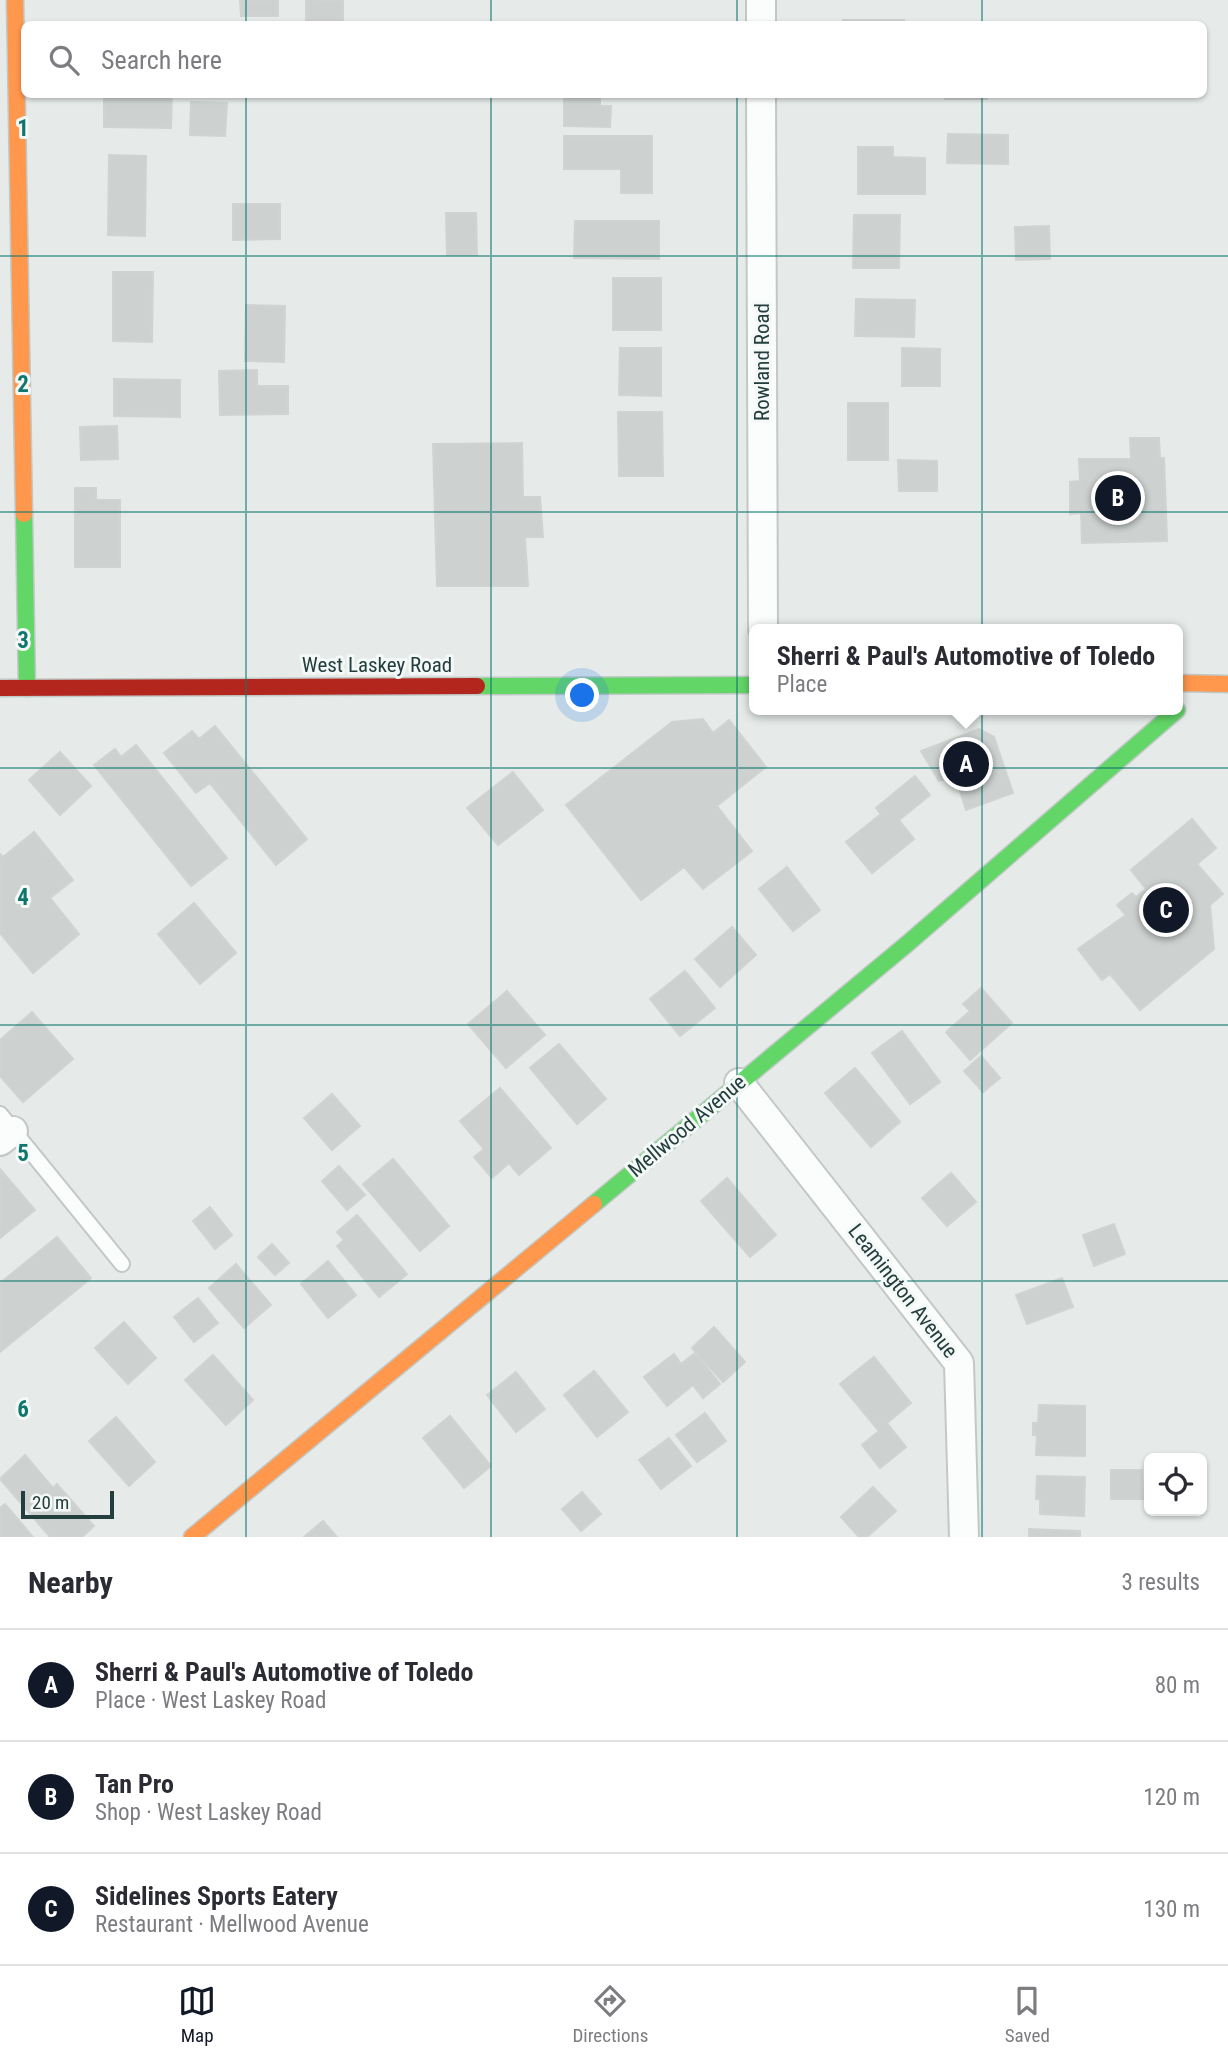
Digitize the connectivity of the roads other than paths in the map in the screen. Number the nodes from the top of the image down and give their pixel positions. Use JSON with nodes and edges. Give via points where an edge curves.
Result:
{"nodes":[{"id":1,"x":15,"y":0,"type":"edge"},
{"id":2,"x":761,"y":0,"type":"edge"},
{"id":3,"x":761,"y":21,"type":"edge"},
{"id":4,"x":761,"y":98,"type":"edge"},
{"id":5,"x":763,"y":624,"type":"edge"},
{"id":6,"x":1183,"y":683,"type":"edge"},
{"id":7,"x":1218,"y":684,"type":"edge"},
{"id":8,"x":749,"y":685,"type":"edge"},
{"id":9,"x":0,"y":688,"type":"edge"},
{"id":10,"x":27,"y":688,"type":"junction"},
{"id":11,"x":1183,"y":706,"type":"edge"},
{"id":12,"x":1171,"y":715,"type":"edge"},
{"id":13,"x":739,"y":1083,"type":"junction"},
{"id":14,"x":4,"y":1129,"type":"edge"},
{"id":15,"x":122,"y":1264,"type":"dead end"},
{"id":16,"x":202,"y":1534,"type":"edge"},
{"id":17,"x":964,"y":1537,"type":"edge"}],
"edges":[{"from":1,"to":10,"type":"street"},
{"from":2,"to":3,"type":"street"},
{"from":4,"to":5,"type":"street","name":"Rowland Road"},
{"from":6,"to":7,"type":"street"},
{"from":7,"to":11,"type":"street","name":"Mellwood Avenue"},
{"from":8,"to":10,"type":"street","name":"West Laskey Road"},
{"from":9,"to":10,"type":"street","name":"West Laskey Road"},
{"from":12,"to":13,"type":"street","name":"Mellwood Avenue"},
{"from":13,"to":16,"type":"street","name":"Mellwood Avenue"},
{"from":13,"to":17,"type":"street","name":"Leamington Avenue","via":[[960,1363]]},
{"from":14,"to":15,"type":"lane"}]}
